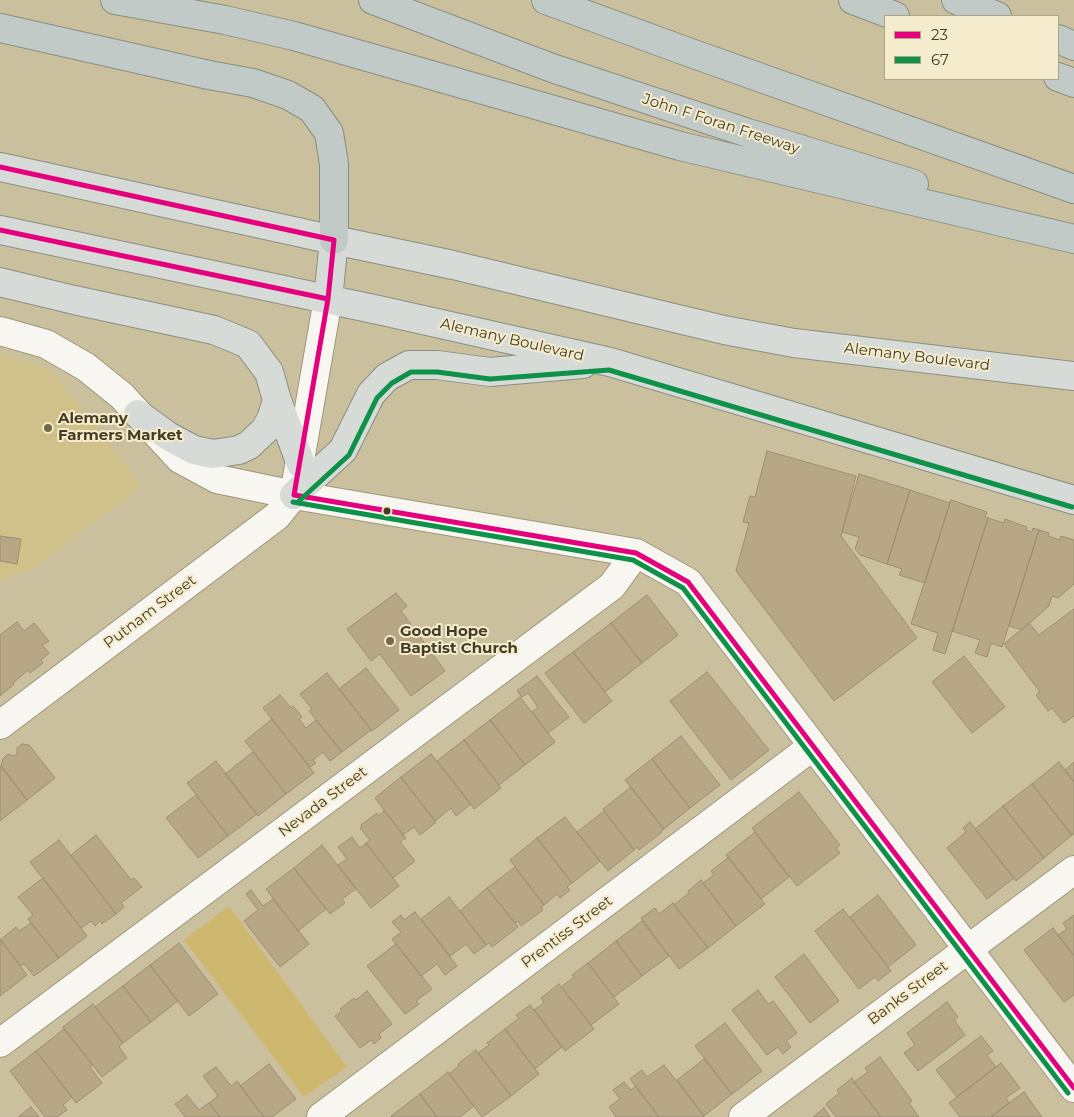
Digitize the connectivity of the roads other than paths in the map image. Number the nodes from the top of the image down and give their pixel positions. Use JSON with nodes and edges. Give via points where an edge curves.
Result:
{"nodes":[{"id":1,"x":115,"y":0,"type":"edge"},
{"id":2,"x":374,"y":0,"type":"edge"},
{"id":3,"x":546,"y":0,"type":"edge"},
{"id":4,"x":853,"y":0,"type":"edge"},
{"id":5,"x":956,"y":0,"type":"edge"},
{"id":6,"x":892,"y":15,"type":"edge"},
{"id":7,"x":994,"y":15,"type":"edge"},
{"id":8,"x":0,"y":28,"type":"edge"},
{"id":9,"x":1059,"y":40,"type":"edge"},
{"id":10,"x":1074,"y":46,"type":"edge"},
{"id":11,"x":1059,"y":77,"type":"edge"},
{"id":12,"x":1074,"y":83,"type":"edge"},
{"id":13,"x":0,"y":167,"type":"edge"},
{"id":14,"x":1074,"y":190,"type":"edge"},
{"id":15,"x":0,"y":230,"type":"edge"},
{"id":16,"x":1074,"y":231,"type":"edge"},
{"id":17,"x":1074,"y":239,"type":"edge"},
{"id":18,"x":334,"y":240,"type":"junction"},
{"id":19,"x":0,"y":282,"type":"edge"},
{"id":20,"x":328,"y":299,"type":"junction"},
{"id":21,"x":0,"y":330,"type":"edge"},
{"id":22,"x":610,"y":362,"type":"junction"},
{"id":23,"x":1074,"y":376,"type":"edge"},
{"id":24,"x":276,"y":400,"type":"junction"},
{"id":25,"x":138,"y":414,"type":"junction"},
{"id":26,"x":301,"y":464,"type":"junction"},
{"id":27,"x":294,"y":495,"type":"junction"},
{"id":28,"x":1074,"y":500,"type":"edge"},
{"id":29,"x":636,"y":553,"type":"junction"},
{"id":30,"x":0,"y":725,"type":"edge"},
{"id":31,"x":814,"y":746,"type":"junction"},
{"id":32,"x":1074,"y":870,"type":"edge"},
{"id":33,"x":968,"y":949,"type":"junction"},
{"id":34,"x":0,"y":1043,"type":"edge"},
{"id":35,"x":1074,"y":1088,"type":"edge"},
{"id":36,"x":338,"y":1112,"type":"edge"},
{"id":37,"x":743,"y":1117,"type":"edge"}],
"edges":[{"from":1,"to":17,"type":"highway","via":[[294,36],[680,146]]},
{"from":2,"to":16,"type":"highway","name":"John F Foran Freeway","via":[[552,68],[682,112]]},
{"from":3,"to":14,"type":"highway"},
{"from":4,"to":6,"type":"highway"},
{"from":5,"to":7,"type":"highway"},
{"from":8,"to":18,"type":"highway","via":[[254,83],[288,95],[312,110],[328,133],[334,164]]},
{"from":9,"to":10,"type":"highway"},
{"from":11,"to":12,"type":"highway"},
{"from":13,"to":18,"type":"main road","name":"Alemany Boulevard"},
{"from":15,"to":20,"type":"main road","name":"Alemany Boulevard"},
{"from":18,"to":20,"type":"main road"},
{"from":18,"to":23,"type":"main road","name":"Alemany Boulevard","via":[[453,264],[724,330],[794,342]]},
{"from":19,"to":24,"type":"main road","via":[[214,330],[248,344],[269,372]]},
{"from":20,"to":22,"type":"main road","name":"Alemany Boulevard"},
{"from":20,"to":26,"type":"street"},
{"from":21,"to":25,"type":"street","via":[[46,344],[86,367],[122,396]]},
{"from":22,"to":27,"type":"main road","via":[[490,372],[409,365],[388,377],[371,394],[343,450]]},
{"from":22,"to":28,"type":"main road","name":"Alemany Boulevard"},
{"from":24,"to":25,"type":"main road","via":[[265,430],[249,445],[213,454],[194,450]]},
{"from":24,"to":26,"type":"main road"},
{"from":25,"to":27,"type":"street","via":[[180,458],[217,479]]},
{"from":26,"to":27,"type":"street"},
{"from":27,"to":29,"type":"street"},
{"from":27,"to":30,"type":"street","name":"Putnam Street","via":[[277,516]]},
{"from":29,"to":31,"type":"street","via":[[688,582]]},
{"from":29,"to":34,"type":"street","name":"Nevada Street","via":[[612,586]]},
{"from":31,"to":33,"type":"street"},
{"from":31,"to":36,"type":"street","name":"Prentiss Street"},
{"from":32,"to":33,"type":"street","name":"Banks Street"},
{"from":33,"to":35,"type":"street"},
{"from":33,"to":37,"type":"street","name":"Banks Street"}]}
